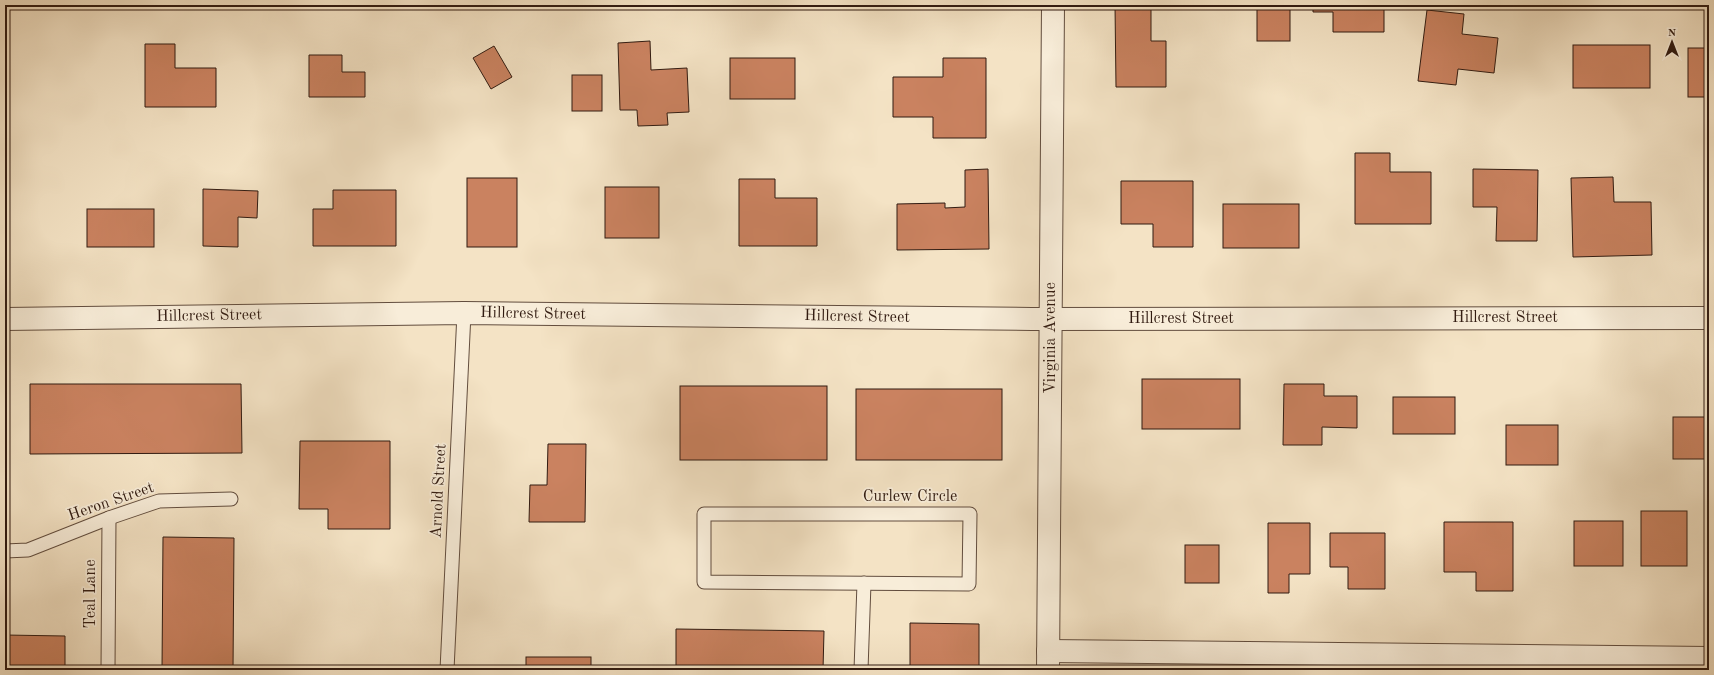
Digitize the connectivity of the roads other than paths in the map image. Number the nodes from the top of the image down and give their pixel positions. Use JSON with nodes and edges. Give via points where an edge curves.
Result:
{"nodes":[{"id":1,"x":1053,"y":5,"type":"edge"},
{"id":2,"x":464,"y":313,"type":"junction"},
{"id":3,"x":1709,"y":318,"type":"edge"},
{"id":4,"x":5,"y":319,"type":"edge"},
{"id":5,"x":1051,"y":319,"type":"junction"},
{"id":6,"x":231,"y":499,"type":"dead end"},
{"id":7,"x":109,"y":518,"type":"junction"},
{"id":8,"x":5,"y":550,"type":"edge"},
{"id":9,"x":864,"y":583,"type":"junction"},
{"id":10,"x":1709,"y":658,"type":"edge"},
{"id":11,"x":1048,"y":660,"type":"edge"},
{"id":12,"x":108,"y":670,"type":"edge"},
{"id":13,"x":447,"y":670,"type":"edge"},
{"id":14,"x":861,"y":670,"type":"edge"}],
"edges":[{"from":1,"to":5,"type":"street","name":"Virginia Avenue"},
{"from":2,"to":4,"type":"street","name":"Hillcrest Street"},
{"from":2,"to":5,"type":"street","name":"Hillcrest Street"},
{"from":2,"to":13,"type":"lane","name":"Arnold Street"},
{"from":3,"to":5,"type":"street","name":"Hillcrest Street"},
{"from":5,"to":11,"type":"street","name":"Virginia Avenue"},
{"from":6,"to":7,"type":"lane","name":"Heron Street","via":[[159,501]]},
{"from":7,"to":8,"type":"lane","name":"Heron Street","via":[[28,550]]},
{"from":7,"to":12,"type":"lane","name":"Teal Lane"},
{"from":9,"to":9,"type":"lane","name":"Curlew Circle","via":[[969,584],[970,514],[704,514],[704,582]]},
{"from":9,"to":14,"type":"lane"},
{"from":10,"to":11,"type":"street"}]}
